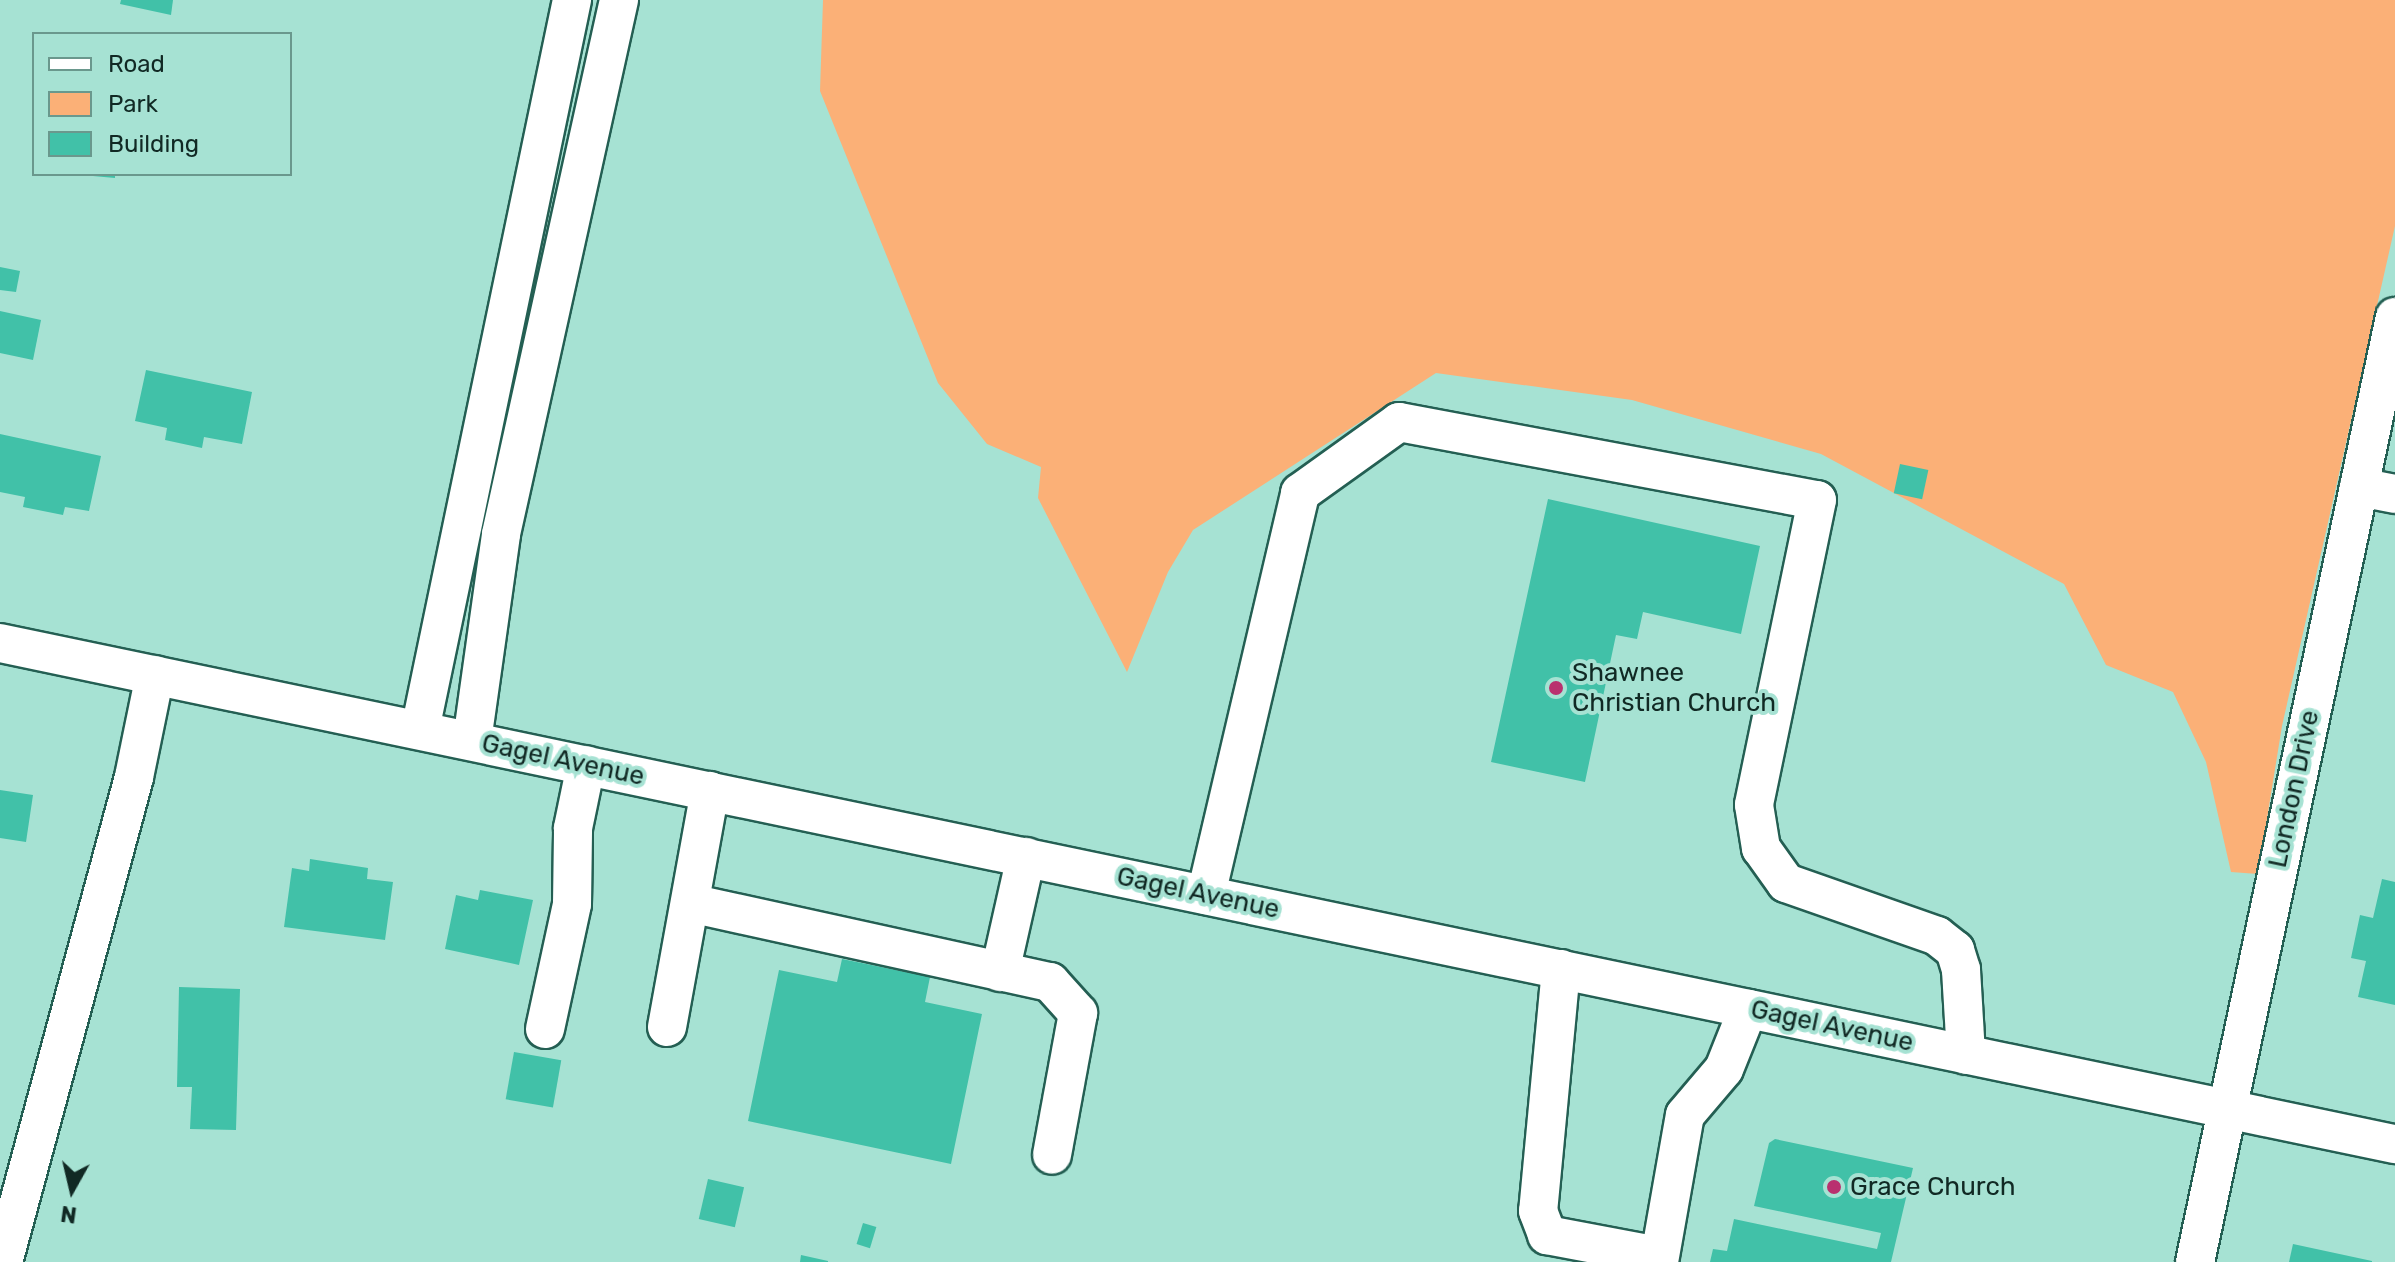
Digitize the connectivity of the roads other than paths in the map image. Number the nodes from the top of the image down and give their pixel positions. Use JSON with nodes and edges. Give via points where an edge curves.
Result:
{"nodes":[{"id":1,"x":572,"y":0,"type":"edge"},
{"id":2,"x":619,"y":0,"type":"edge"},
{"id":3,"x":2395,"y":317,"type":"edge"},
{"id":4,"x":2377,"y":490,"type":"edge"},
{"id":5,"x":0,"y":643,"type":"edge"},
{"id":6,"x":155,"y":675,"type":"junction"},
{"id":7,"x":420,"y":730,"type":"junction"},
{"id":8,"x":472,"y":741,"type":"junction"},
{"id":9,"x":586,"y":765,"type":"junction"},
{"id":10,"x":710,"y":791,"type":"junction"},
{"id":11,"x":1026,"y":857,"type":"junction"},
{"id":12,"x":1206,"y":895,"type":"junction"},
{"id":13,"x":690,"y":903,"type":"junction"},
{"id":14,"x":1561,"y":969,"type":"junction"},
{"id":15,"x":1000,"y":972,"type":"junction"},
{"id":16,"x":1748,"y":1009,"type":"junction"},
{"id":17,"x":667,"y":1027,"type":"dead end"},
{"id":18,"x":545,"y":1029,"type":"dead end"},
{"id":19,"x":1966,"y":1055,"type":"junction"},
{"id":20,"x":2225,"y":1109,"type":"junction"},
{"id":21,"x":2395,"y":1144,"type":"edge"},
{"id":22,"x":1052,"y":1155,"type":"dead end"},
{"id":23,"x":1658,"y":1259,"type":"edge"},
{"id":24,"x":3,"y":1262,"type":"edge"},
{"id":25,"x":2195,"y":1262,"type":"edge"}],
"edges":[{"from":1,"to":7,"type":"street"},
{"from":2,"to":8,"type":"street","via":[[501,534]]},
{"from":3,"to":4,"type":"street","name":"London Drive"},
{"from":4,"to":20,"type":"street","name":"London Drive"},
{"from":5,"to":6,"type":"street","name":"Gagel Avenue"},
{"from":6,"to":7,"type":"street","name":"Gagel Avenue"},
{"from":6,"to":24,"type":"street","via":[[134,777]]},
{"from":7,"to":8,"type":"street","name":"Gagel Avenue"},
{"from":8,"to":9,"type":"street","name":"Gagel Avenue"},
{"from":9,"to":10,"type":"street","name":"Gagel Avenue"},
{"from":9,"to":18,"type":"street","via":[[573,828],[572,904]]},
{"from":10,"to":11,"type":"street","name":"Gagel Avenue"},
{"from":10,"to":13,"type":"street"},
{"from":11,"to":12,"type":"street","name":"Gagel Avenue"},
{"from":11,"to":15,"type":"street"},
{"from":12,"to":14,"type":"street","name":"Gagel Avenue"},
{"from":12,"to":19,"type":"street","via":[[1300,493],[1399,422],[1817,500],[1754,805],[1761,848],[1786,883],[1937,936],[1955,950]]},
{"from":13,"to":15,"type":"street"},
{"from":13,"to":17,"type":"street"},
{"from":14,"to":16,"type":"street","name":"Gagel Avenue"},
{"from":14,"to":23,"type":"street","via":[[1538,1211],[1547,1235]]},
{"from":15,"to":22,"type":"street","via":[[1050,982],[1078,1013]]},
{"from":16,"to":19,"type":"street","name":"Gagel Avenue"},
{"from":16,"to":23,"type":"street","via":[[1724,1069],[1685,1115]]},
{"from":19,"to":20,"type":"street","name":"Gagel Avenue"},
{"from":20,"to":21,"type":"street","name":"Gagel Avenue"},
{"from":20,"to":25,"type":"street","name":"London Drive"}]}
